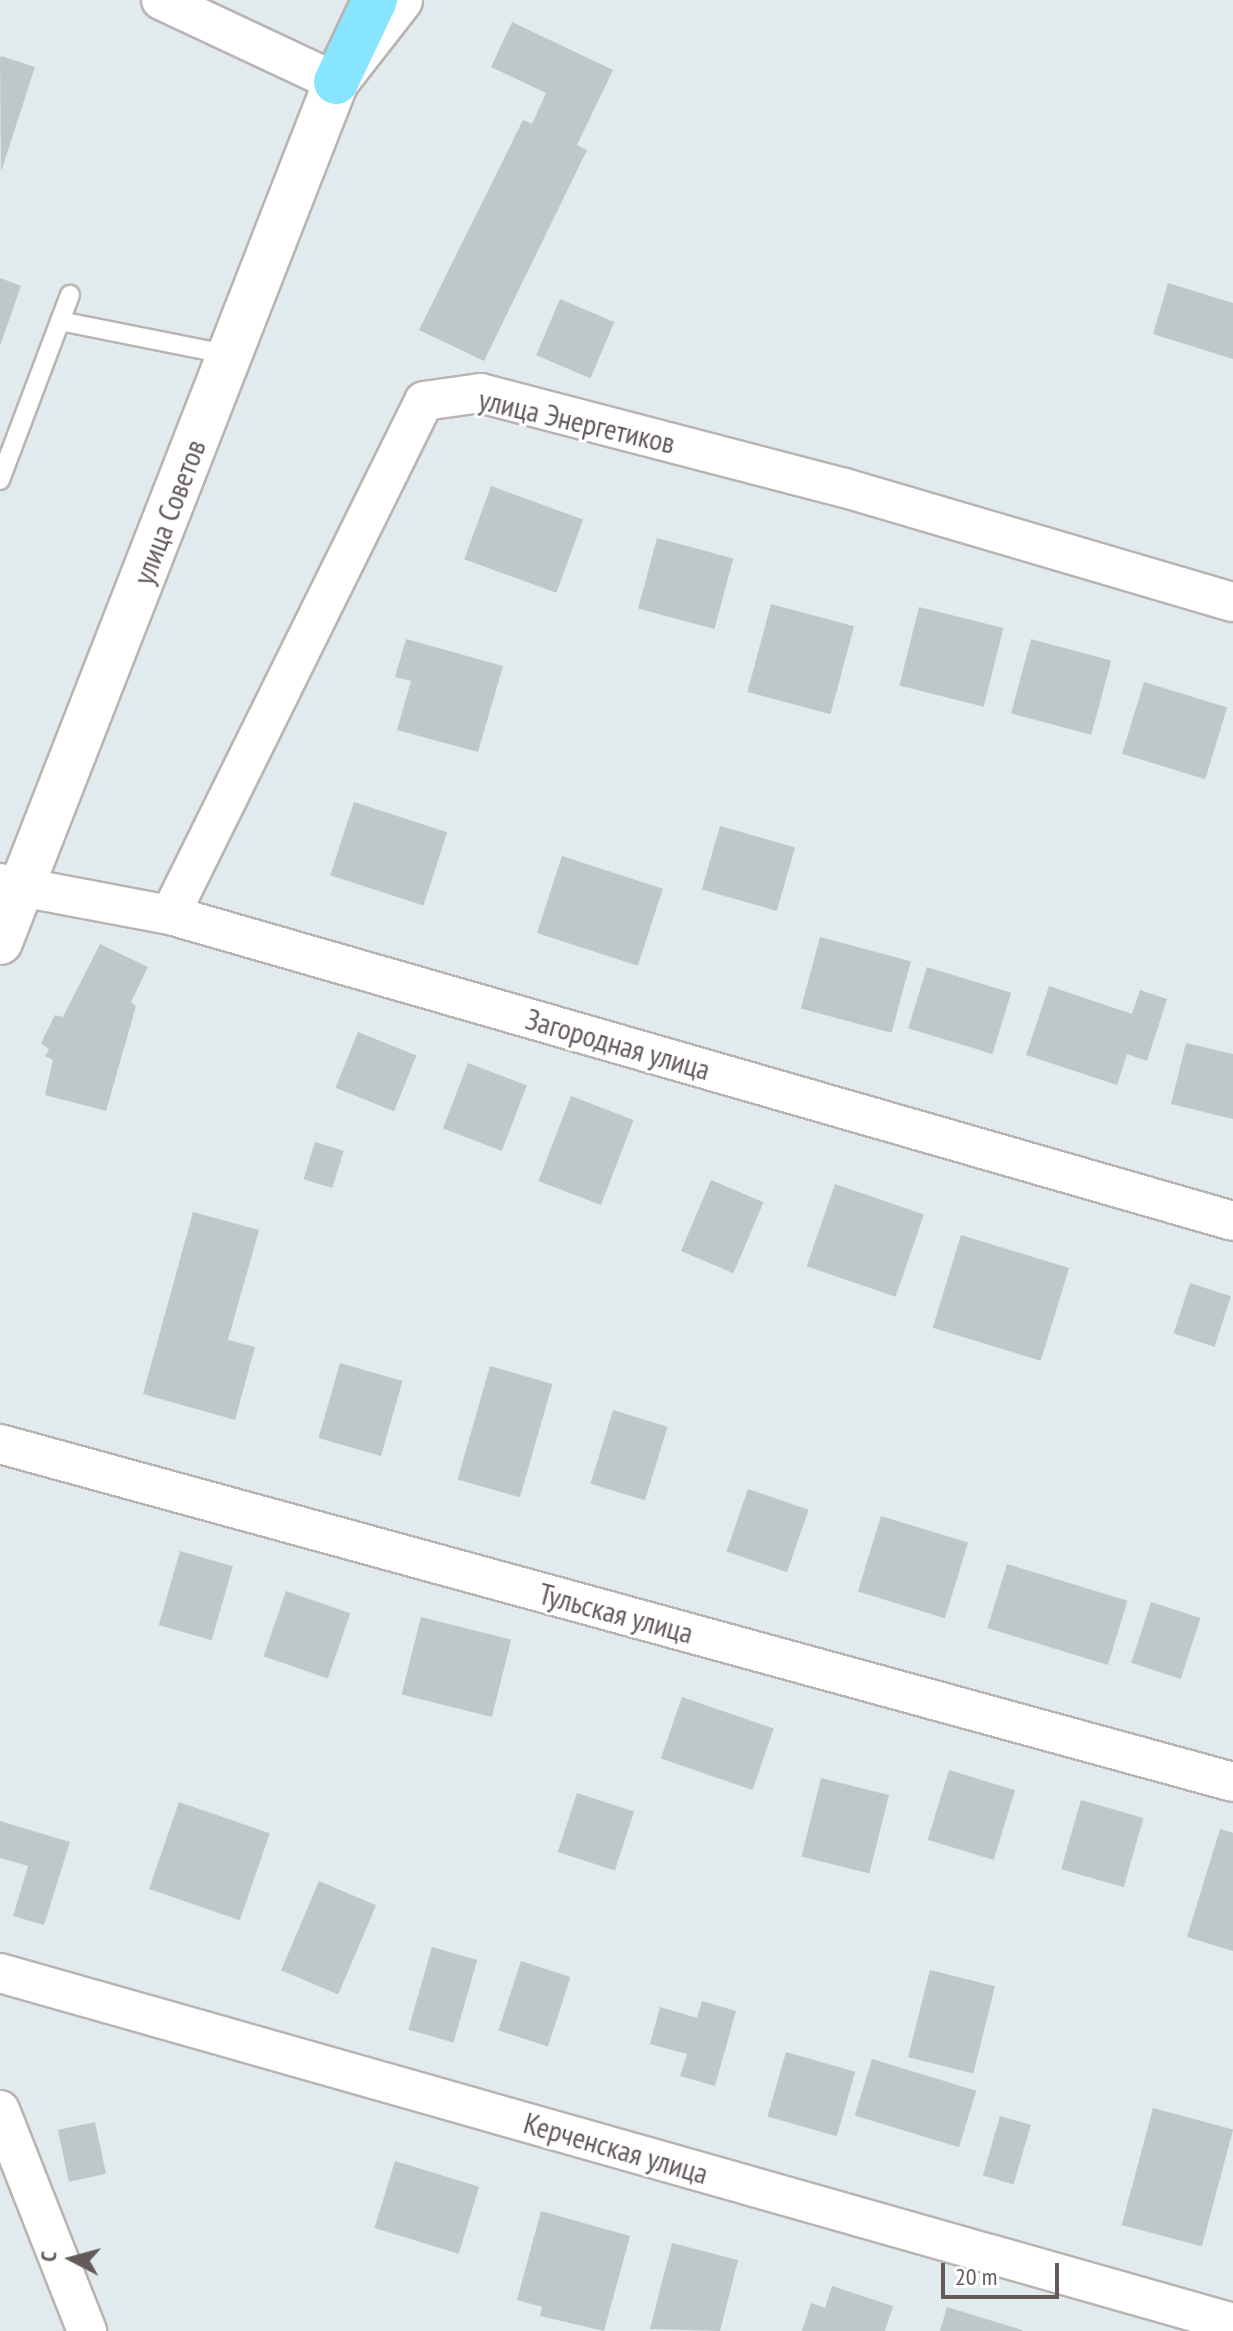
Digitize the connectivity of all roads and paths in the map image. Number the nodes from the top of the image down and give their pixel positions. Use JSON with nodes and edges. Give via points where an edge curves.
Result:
{"nodes":[{"id":1,"x":161,"y":0,"type":"edge"},
{"id":2,"x":360,"y":0,"type":"edge"},
{"id":3,"x":375,"y":0,"type":"edge"},
{"id":4,"x":400,"y":0,"type":"edge"},
{"id":5,"x":336,"y":82,"type":"junction"},
{"id":6,"x":70,"y":295,"type":"dead end"},
{"id":7,"x":60,"y":321,"type":"junction"},
{"id":8,"x":230,"y":355,"type":"junction"},
{"id":9,"x":0,"y":480,"type":"edge"},
{"id":10,"x":1233,"y":602,"type":"edge"},
{"id":11,"x":11,"y":886,"type":"edge"},
{"id":12,"x":170,"y":915,"type":"junction"},
{"id":13,"x":0,"y":942,"type":"edge"},
{"id":14,"x":1233,"y":1221,"type":"edge"},
{"id":15,"x":0,"y":1444,"type":"edge"},
{"id":16,"x":1233,"y":1782,"type":"edge"},
{"id":17,"x":0,"y":1973,"type":"edge"},
{"id":18,"x":0,"y":2110,"type":"edge"},
{"id":19,"x":1233,"y":2323,"type":"edge"},
{"id":20,"x":87,"y":2331,"type":"edge"}],
"edges":[{"from":1,"to":5,"type":"street"},
{"from":2,"to":5,"type":"highway"},
{"from":3,"to":5,"type":"highway"},
{"from":4,"to":5,"type":"main road","name":"улица Советов"},
{"from":5,"to":8,"type":"main road","name":"улица Советов"},
{"from":6,"to":7,"type":"lane"},
{"from":7,"to":8,"type":"lane"},
{"from":7,"to":9,"type":"lane"},
{"from":8,"to":11,"type":"main road","name":"улица Советов"},
{"from":10,"to":12,"type":"street","name":"улица Энергетиков","via":[[845,488],[480,393],[424,401]]},
{"from":11,"to":12,"type":"street","name":"Загородная улица"},
{"from":11,"to":13,"type":"main road","name":"улица Советов"},
{"from":12,"to":14,"type":"street","name":"Загородная улица"},
{"from":15,"to":16,"type":"street","name":"Тульская улица"},
{"from":17,"to":19,"type":"street","name":"Керченская улица"},
{"from":18,"to":20,"type":"street"}]}
